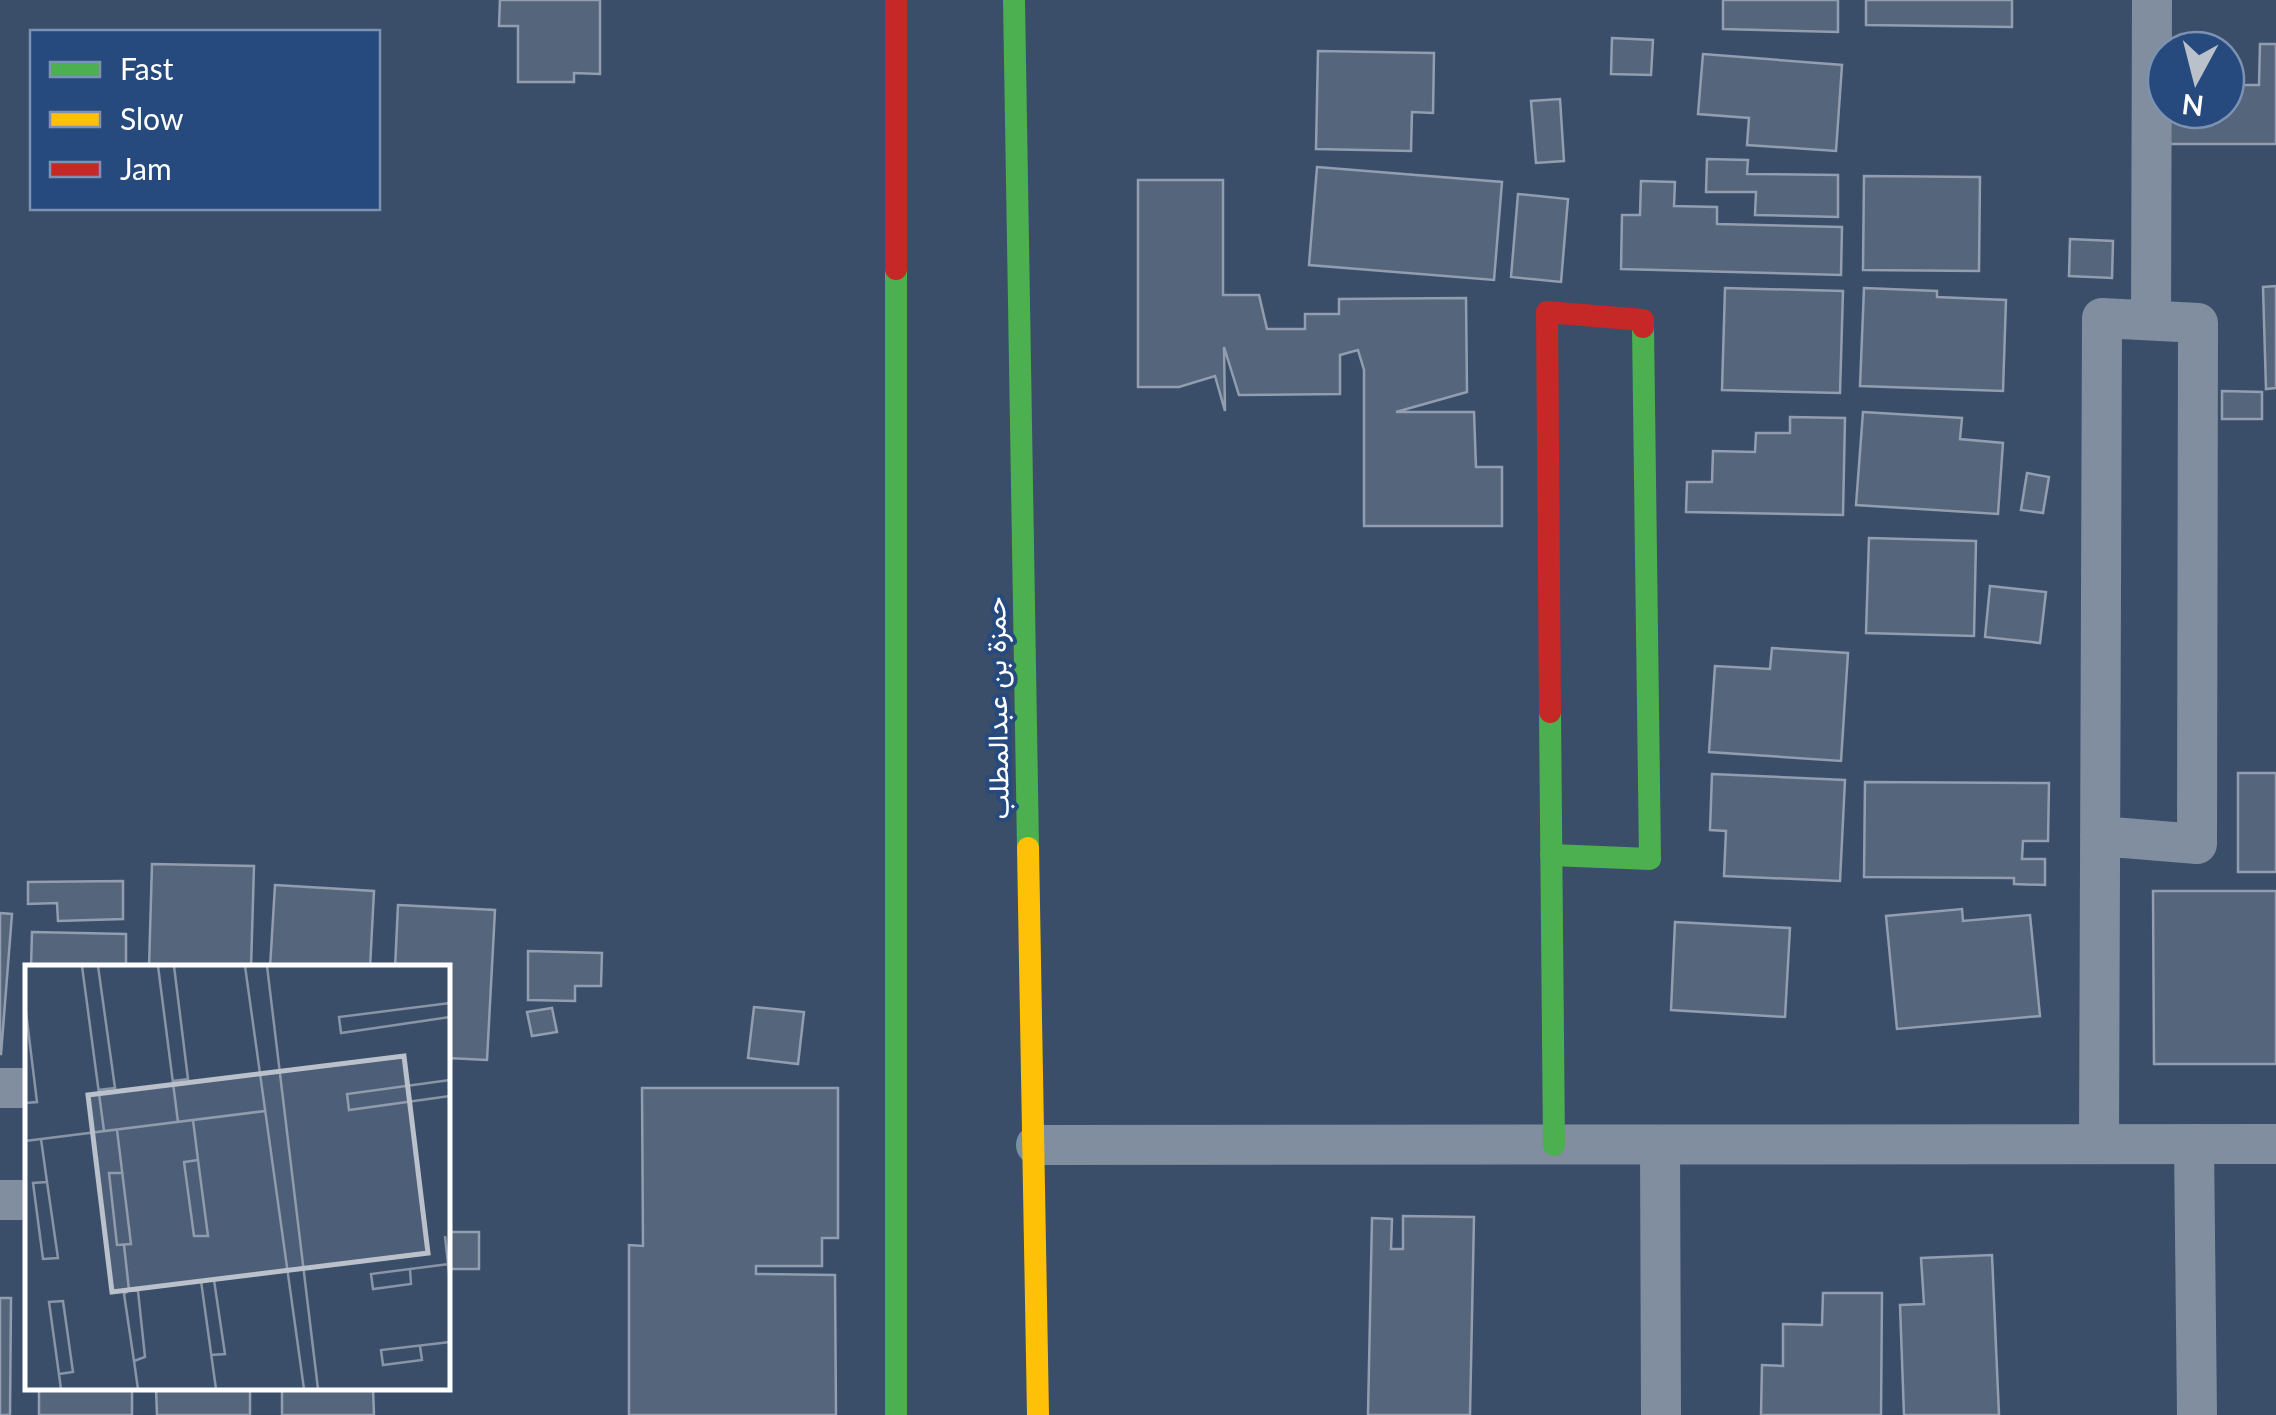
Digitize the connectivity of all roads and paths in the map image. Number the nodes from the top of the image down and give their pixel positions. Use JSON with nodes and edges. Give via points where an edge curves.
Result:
{"nodes":[{"id":1,"x":896,"y":0,"type":"edge"},
{"id":2,"x":1014,"y":0,"type":"edge"},
{"id":3,"x":2152,"y":0,"type":"edge"},
{"id":4,"x":2151,"y":320,"type":"junction"},
{"id":5,"x":2100,"y":836,"type":"junction"},
{"id":6,"x":1551,"y":855,"type":"junction"},
{"id":7,"x":1660,"y":1144,"type":"junction"},
{"id":8,"x":2099,"y":1144,"type":"junction"},
{"id":9,"x":2194,"y":1144,"type":"junction"},
{"id":10,"x":2276,"y":1144,"type":"edge"},
{"id":11,"x":1036,"y":1145,"type":"junction"},
{"id":12,"x":1554,"y":1145,"type":"junction"},
{"id":13,"x":896,"y":1415,"type":"edge"},
{"id":14,"x":1038,"y":1415,"type":"edge"},
{"id":15,"x":1661,"y":1415,"type":"edge"},
{"id":16,"x":2197,"y":1415,"type":"edge"}],
"edges":[{"from":1,"to":13,"type":"street"},
{"from":2,"to":11,"type":"street","name":"حمزة بن عبدالمطلب"},
{"from":3,"to":4,"type":"street"},
{"from":4,"to":5,"type":"street","via":[[2102,318]]},
{"from":4,"to":5,"type":"street","via":[[2198,323],[2197,844]]},
{"from":5,"to":8,"type":"street"},
{"from":6,"to":6,"type":"street","via":[[1546,312],[1643,320],[1650,859]]},
{"from":6,"to":12,"type":"street"},
{"from":7,"to":8,"type":"street"},
{"from":7,"to":12,"type":"street"},
{"from":7,"to":15,"type":"street"},
{"from":8,"to":9,"type":"street"},
{"from":9,"to":10,"type":"street"},
{"from":9,"to":16,"type":"street"},
{"from":11,"to":12,"type":"street"},
{"from":11,"to":14,"type":"street","name":"حمزة بن عبدالمطلب"}]}
